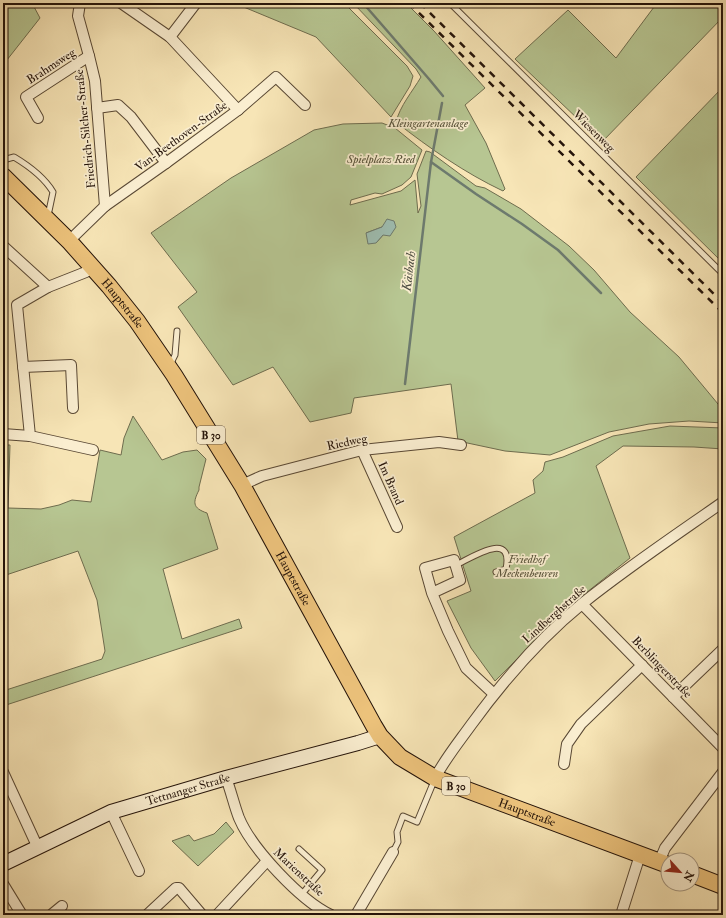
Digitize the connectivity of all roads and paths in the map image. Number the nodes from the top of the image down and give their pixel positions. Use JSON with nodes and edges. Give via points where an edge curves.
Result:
{"nodes":[{"id":1,"x":80,"y":3,"type":"edge"},
{"id":2,"x":121,"y":3,"type":"edge"},
{"id":3,"x":196,"y":3,"type":"edge"},
{"id":4,"x":450,"y":3,"type":"edge"},
{"id":5,"x":170,"y":37,"type":"junction"},
{"id":6,"x":89,"y":56,"type":"junction"},
{"id":7,"x":305,"y":105,"type":"dead end"},
{"id":8,"x":97,"y":108,"type":"junction"},
{"id":9,"x":238,"y":110,"type":"junction"},
{"id":10,"x":38,"y":118,"type":"dead end"},
{"id":11,"x":3,"y":160,"type":"edge"},
{"id":12,"x":166,"y":164,"type":"junction"},
{"id":13,"x":3,"y":176,"type":"edge"},
{"id":14,"x":105,"y":206,"type":"junction"},
{"id":15,"x":45,"y":217,"type":"junction"},
{"id":16,"x":69,"y":241,"type":"junction"},
{"id":17,"x":3,"y":246,"type":"edge"},
{"id":18,"x":92,"y":267,"type":"junction"},
{"id":19,"x":723,"y":274,"type":"edge"},
{"id":20,"x":48,"y":287,"type":"junction"},
{"id":21,"x":177,"y":331,"type":"dead end"},
{"id":22,"x":23,"y":367,"type":"junction"},
{"id":23,"x":169,"y":368,"type":"junction"},
{"id":24,"x":73,"y":408,"type":"dead end"},
{"id":25,"x":3,"y":434,"type":"edge"},
{"id":26,"x":30,"y":436,"type":"junction"},
{"id":27,"x":461,"y":445,"type":"dead end"},
{"id":28,"x":93,"y":450,"type":"dead end"},
{"id":29,"x":362,"y":450,"type":"junction"},
{"id":30,"x":242,"y":485,"type":"junction"},
{"id":31,"x":723,"y":502,"type":"edge"},
{"id":32,"x":397,"y":527,"type":"dead end"},
{"id":33,"x":456,"y":565,"type":"junction"},
{"id":34,"x":496,"y":572,"type":"dead end"},
{"id":35,"x":432,"y":592,"type":"junction"},
{"id":36,"x":582,"y":604,"type":"junction"},
{"id":37,"x":723,"y":649,"type":"edge"},
{"id":38,"x":642,"y":665,"type":"junction"},
{"id":39,"x":494,"y":694,"type":"junction"},
{"id":40,"x":673,"y":697,"type":"junction"},
{"id":41,"x":380,"y":736,"type":"junction"},
{"id":42,"x":723,"y":748,"type":"edge"},
{"id":43,"x":564,"y":764,"type":"dead end"},
{"id":44,"x":3,"y":772,"type":"edge"},
{"id":45,"x":723,"y":772,"type":"edge"},
{"id":46,"x":226,"y":778,"type":"junction"},
{"id":47,"x":435,"y":778,"type":"junction"},
{"id":48,"x":111,"y":812,"type":"junction"},
{"id":49,"x":38,"y":848,"type":"junction"},
{"id":50,"x":299,"y":849,"type":"dead end"},
{"id":51,"x":393,"y":852,"type":"joint"},
{"id":52,"x":665,"y":852,"type":"edge"},
{"id":53,"x":640,"y":855,"type":"junction"},
{"id":54,"x":267,"y":861,"type":"junction"},
{"id":55,"x":660,"y":862,"type":"edge"},
{"id":56,"x":3,"y":864,"type":"edge"},
{"id":57,"x":139,"y":872,"type":"dead end"},
{"id":58,"x":700,"y":877,"type":"edge"},
{"id":59,"x":3,"y":884,"type":"edge"},
{"id":60,"x":723,"y":886,"type":"edge"},
{"id":61,"x":302,"y":894,"type":"junction"},
{"id":62,"x":62,"y":906,"type":"dead end"},
{"id":63,"x":22,"y":915,"type":"edge"},
{"id":64,"x":51,"y":915,"type":"edge"},
{"id":65,"x":147,"y":915,"type":"edge"},
{"id":66,"x":202,"y":915,"type":"edge"},
{"id":67,"x":217,"y":915,"type":"edge"},
{"id":68,"x":331,"y":915,"type":"edge"},
{"id":69,"x":356,"y":915,"type":"edge"},
{"id":70,"x":621,"y":915,"type":"edge"}],
"edges":[{"from":1,"to":6,"type":"street","name":"Friedrich-Silcher-Straße","via":[[78,16]]},
{"from":2,"to":5,"type":"street"},
{"from":3,"to":5,"type":"street"},
{"from":4,"to":19,"type":"lane","name":"Wiesenweg"},
{"from":5,"to":9,"type":"street"},
{"from":6,"to":8,"type":"street","name":"Friedrich-Silcher-Straße","via":[[95,81]]},
{"from":6,"to":10,"type":"street","name":"Brahmsweg","via":[[26,97]]},
{"from":7,"to":9,"type":"street","name":"Van-Beethoven-Straße","via":[[276,77]]},
{"from":8,"to":12,"type":"street","via":[[118,105],[131,117]]},
{"from":8,"to":14,"type":"street","name":"Friedrich-Silcher-Straße"},
{"from":9,"to":12,"type":"street","name":"Van-Beethoven-Straße"},
{"from":11,"to":15,"type":"lane","via":[[14,157],[30,167],[48,184],[53,192]]},
{"from":12,"to":14,"type":"street","name":"Van-Beethoven-Straße"},
{"from":13,"to":15,"type":"main road","name":"Hauptstraße","number":"B 30"},
{"from":14,"to":16,"type":"street","name":"Van-Beethoven-Straße"},
{"from":15,"to":16,"type":"main road","name":"Hauptstraße","number":"B 30"},
{"from":16,"to":18,"type":"main road","name":"Hauptstraße","number":"B 30"},
{"from":17,"to":20,"type":"street"},
{"from":18,"to":20,"type":"street","via":[[86,272]]},
{"from":18,"to":23,"type":"main road","name":"Hauptstraße","number":"B 30","via":[[137,321]]},
{"from":20,"to":22,"type":"street","via":[[17,305]]},
{"from":21,"to":23,"type":"lane","via":[[175,354]]},
{"from":22,"to":24,"type":"street","via":[[71,365]]},
{"from":22,"to":26,"type":"street"},
{"from":23,"to":30,"type":"main road","name":"Hauptstraße","number":"B 30"},
{"from":25,"to":26,"type":"street"},
{"from":26,"to":28,"type":"street"},
{"from":27,"to":29,"type":"street","name":"Riedweg","via":[[439,442]]},
{"from":29,"to":30,"type":"street","name":"Riedweg","via":[[262,476]]},
{"from":29,"to":32,"type":"street","name":"Im Brand"},
{"from":30,"to":41,"type":"main road","name":"Hauptstraße","number":"B 30"},
{"from":31,"to":36,"type":"street","name":"Lindberghstraße"},
{"from":33,"to":34,"type":"lane","via":[[483,551],[501,549],[506,554],[506,569]]},
{"from":33,"to":35,"type":"street","via":[[460,580]]},
{"from":33,"to":35,"type":"street","via":[[454,560],[425,568]]},
{"from":35,"to":39,"type":"street","via":[[466,668]]},
{"from":36,"to":38,"type":"street","name":"Berblingerstraße"},
{"from":36,"to":39,"type":"street","name":"Lindberghstraße","via":[[536,646]]},
{"from":37,"to":40,"type":"street"},
{"from":38,"to":40,"type":"street","name":"Berblingerstraße"},
{"from":38,"to":43,"type":"street","via":[[581,724],[567,744]]},
{"from":39,"to":47,"type":"street","name":"Lindberghstraße","via":[[443,763]]},
{"from":40,"to":42,"type":"street","name":"Berblingerstraße"},
{"from":41,"to":46,"type":"main road","name":"Tettnanger Straße"},
{"from":41,"to":47,"type":"main road","name":"Hauptstraße","number":"B 30","via":[[400,757]]},
{"from":44,"to":49,"type":"street"},
{"from":45,"to":52,"type":"street","via":[[665,848]]},
{"from":46,"to":48,"type":"main road","name":"Tettnanger Straße"},
{"from":46,"to":54,"type":"street","name":"Marienstraße","via":[[240,819]]},
{"from":47,"to":51,"type":"lane","via":[[417,822],[404,816],[397,832],[398,842]]},
{"from":47,"to":53,"type":"main road","name":"Hauptstraße","number":"B 30"},
{"from":48,"to":49,"type":"main road","name":"Tettnanger Straße"},
{"from":48,"to":57,"type":"street"},
{"from":49,"to":56,"type":"main road","name":"Tettnanger Straße"},
{"from":50,"to":61,"type":"lane","via":[[322,870]]},
{"from":51,"to":69,"type":"street"},
{"from":53,"to":55,"type":"main road","name":"Hauptstraße","number":"B 30"},
{"from":53,"to":70,"type":"street"},
{"from":54,"to":61,"type":"street","name":"Marienstraße"},
{"from":54,"to":67,"type":"street"},
{"from":58,"to":60,"type":"main road"},
{"from":59,"to":63,"type":"street"},
{"from":61,"to":68,"type":"street","name":"Marienstraße"},
{"from":62,"to":64,"type":"street"},
{"from":65,"to":66,"type":"street","via":[[179,888]]}]}
